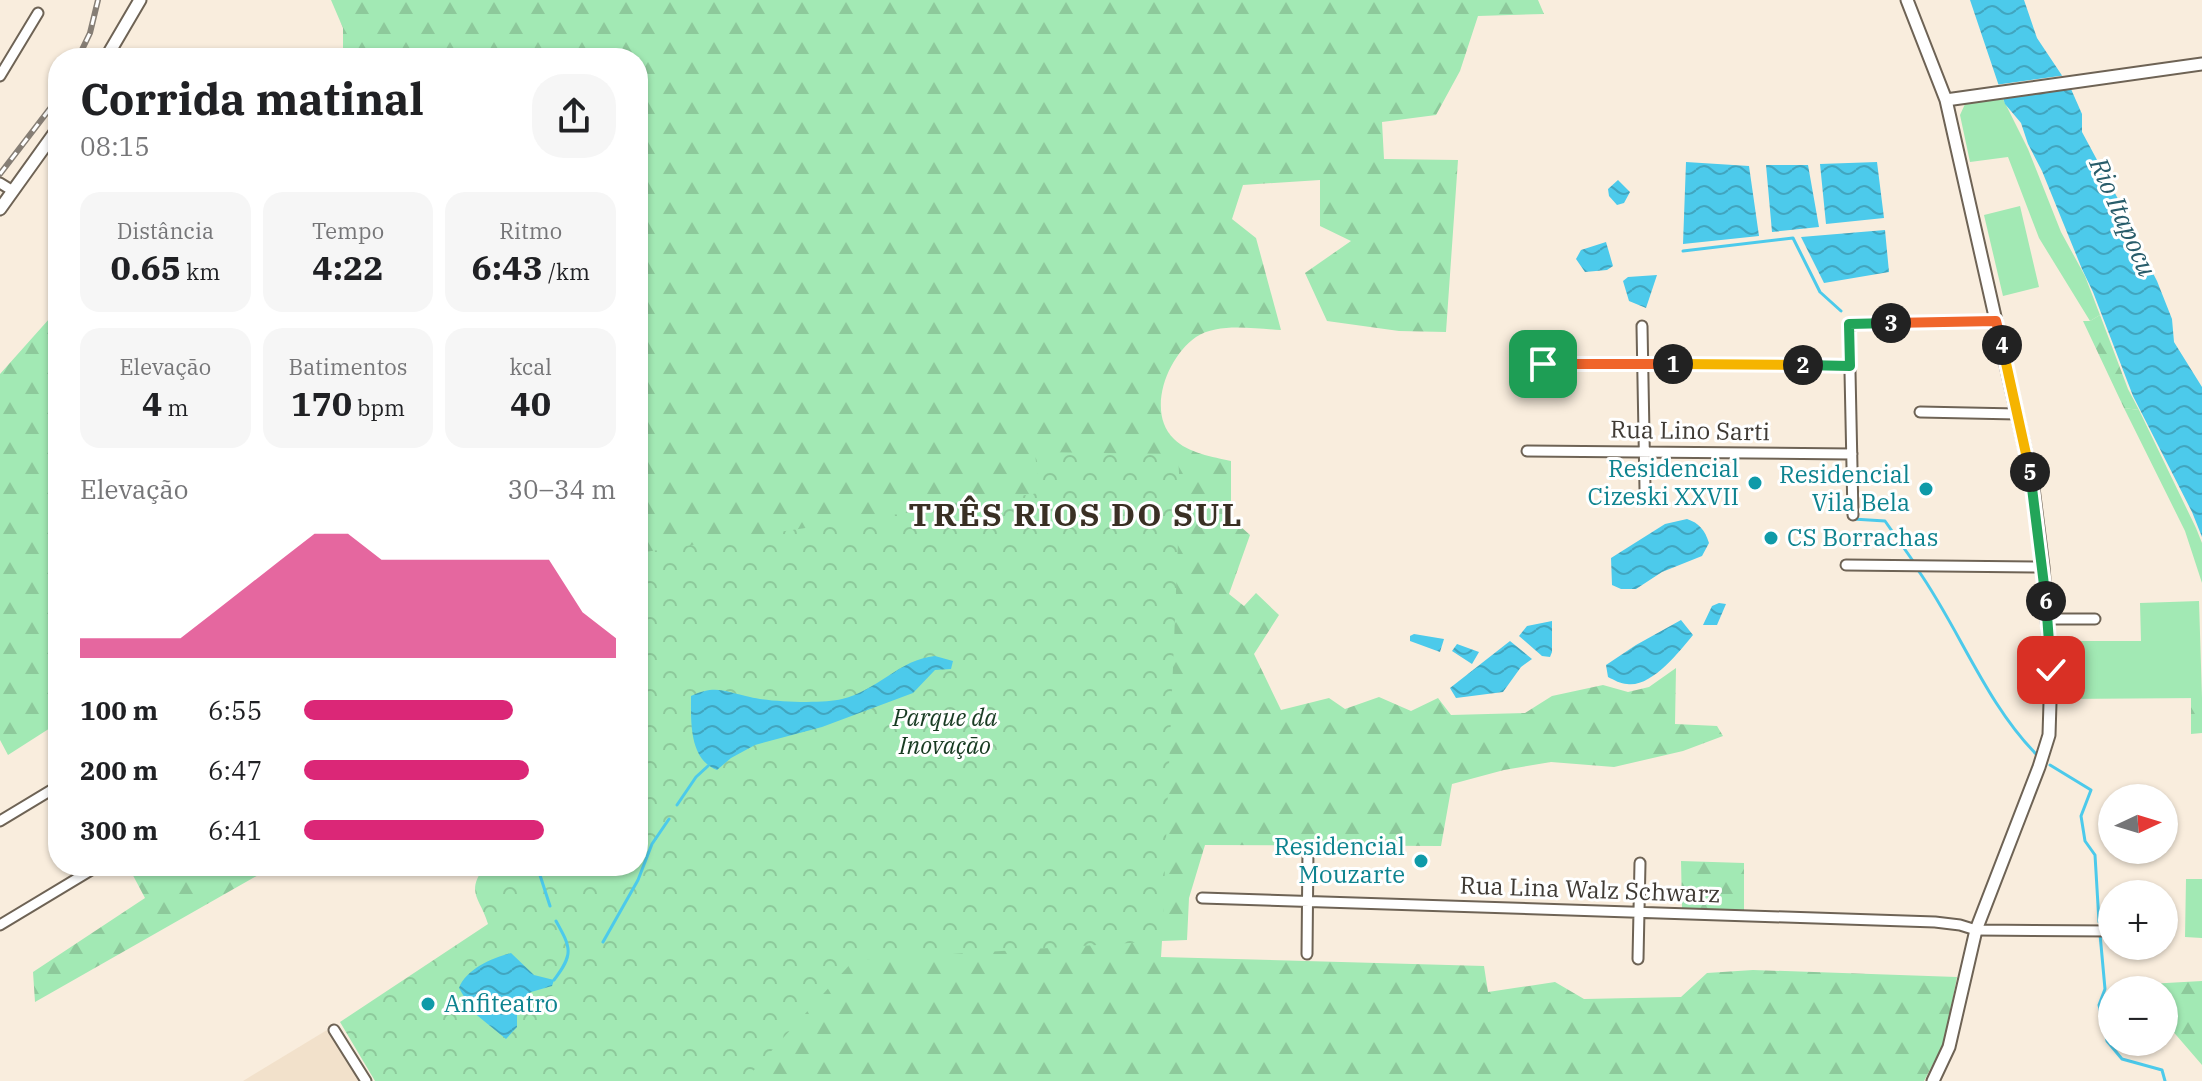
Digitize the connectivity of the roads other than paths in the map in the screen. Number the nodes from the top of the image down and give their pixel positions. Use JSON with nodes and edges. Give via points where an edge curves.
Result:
{"nodes":[{"id":1,"x":140,"y":0,"type":"edge"},
{"id":2,"x":1907,"y":0,"type":"edge"},
{"id":3,"x":38,"y":13,"type":"dead end"},
{"id":4,"x":112,"y":48,"type":"edge"},
{"id":5,"x":2202,"y":64,"type":"edge"},
{"id":6,"x":0,"y":76,"type":"edge"},
{"id":7,"x":1946,"y":100,"type":"junction"},
{"id":8,"x":48,"y":142,"type":"edge"},
{"id":9,"x":0,"y":183,"type":"edge"},
{"id":10,"x":13,"y":191,"type":"junction"},
{"id":11,"x":0,"y":209,"type":"edge"},
{"id":12,"x":1996,"y":321,"type":"junction"},
{"id":13,"x":1642,"y":326,"type":"dead end"},
{"id":14,"x":1543,"y":364,"type":"dead end"},
{"id":15,"x":1642,"y":364,"type":"junction"},
{"id":16,"x":1850,"y":366,"type":"junction"},
{"id":17,"x":1920,"y":412,"type":"dead end"},
{"id":18,"x":2017,"y":414,"type":"junction"},
{"id":19,"x":1644,"y":450,"type":"junction"},
{"id":20,"x":1527,"y":451,"type":"dead end"},
{"id":21,"x":1852,"y":454,"type":"junction"},
{"id":22,"x":1645,"y":489,"type":"dead end"},
{"id":23,"x":1853,"y":515,"type":"dead end"},
{"id":24,"x":1846,"y":565,"type":"dead end"},
{"id":25,"x":2043,"y":567,"type":"junction"},
{"id":26,"x":2048,"y":619,"type":"junction"},
{"id":27,"x":2095,"y":619,"type":"dead end"},
{"id":28,"x":48,"y":792,"type":"edge"},
{"id":29,"x":0,"y":821,"type":"edge"},
{"id":30,"x":1308,"y":849,"type":"dead end"},
{"id":31,"x":1640,"y":863,"type":"dead end"},
{"id":32,"x":81,"y":876,"type":"edge"},
{"id":33,"x":1202,"y":898,"type":"dead end"},
{"id":34,"x":1307,"y":901,"type":"junction"},
{"id":35,"x":1639,"y":912,"type":"junction"},
{"id":36,"x":0,"y":925,"type":"edge"},
{"id":37,"x":1976,"y":930,"type":"junction"},
{"id":38,"x":2098,"y":931,"type":"edge"},
{"id":39,"x":1307,"y":954,"type":"dead end"},
{"id":40,"x":1638,"y":959,"type":"dead end"},
{"id":41,"x":334,"y":1030,"type":"dead end"},
{"id":42,"x":366,"y":1081,"type":"edge"},
{"id":43,"x":1933,"y":1081,"type":"edge"}],
"edges":[{"from":1,"to":4,"type":"street"},
{"from":2,"to":7,"type":"street"},
{"from":3,"to":6,"type":"street"},
{"from":5,"to":7,"type":"street"},
{"from":7,"to":12,"type":"street"},
{"from":8,"to":10,"type":"street"},
{"from":9,"to":10,"type":"street"},
{"from":10,"to":11,"type":"street"},
{"from":12,"to":16,"type":"street","via":[[1849,324]]},
{"from":12,"to":18,"type":"street"},
{"from":13,"to":15,"type":"street"},
{"from":14,"to":15,"type":"street"},
{"from":15,"to":16,"type":"street"},
{"from":15,"to":19,"type":"street"},
{"from":16,"to":21,"type":"street"},
{"from":17,"to":18,"type":"street"},
{"from":18,"to":25,"type":"street"},
{"from":19,"to":20,"type":"street","name":"Rua Lino Sarti"},
{"from":19,"to":21,"type":"street","name":"Rua Lino Sarti"},
{"from":19,"to":22,"type":"street"},
{"from":21,"to":23,"type":"street"},
{"from":24,"to":25,"type":"street"},
{"from":25,"to":26,"type":"street"},
{"from":26,"to":27,"type":"street"},
{"from":26,"to":37,"type":"street","via":[[2049,735]]},
{"from":28,"to":29,"type":"street"},
{"from":30,"to":34,"type":"street"},
{"from":31,"to":35,"type":"street"},
{"from":32,"to":36,"type":"street"},
{"from":33,"to":34,"type":"street","name":"Rua Lina Walz Schwarz"},
{"from":34,"to":35,"type":"street","name":"Rua Lina Walz Schwarz"},
{"from":34,"to":39,"type":"street"},
{"from":35,"to":37,"type":"street","name":"Rua Lina Walz Schwarz","via":[[1935,922]]},
{"from":35,"to":40,"type":"street"},
{"from":37,"to":38,"type":"street","name":"Rua Lina Walz Schwarz"},
{"from":37,"to":43,"type":"street","via":[[1949,1047]]},
{"from":41,"to":42,"type":"street"}]}
